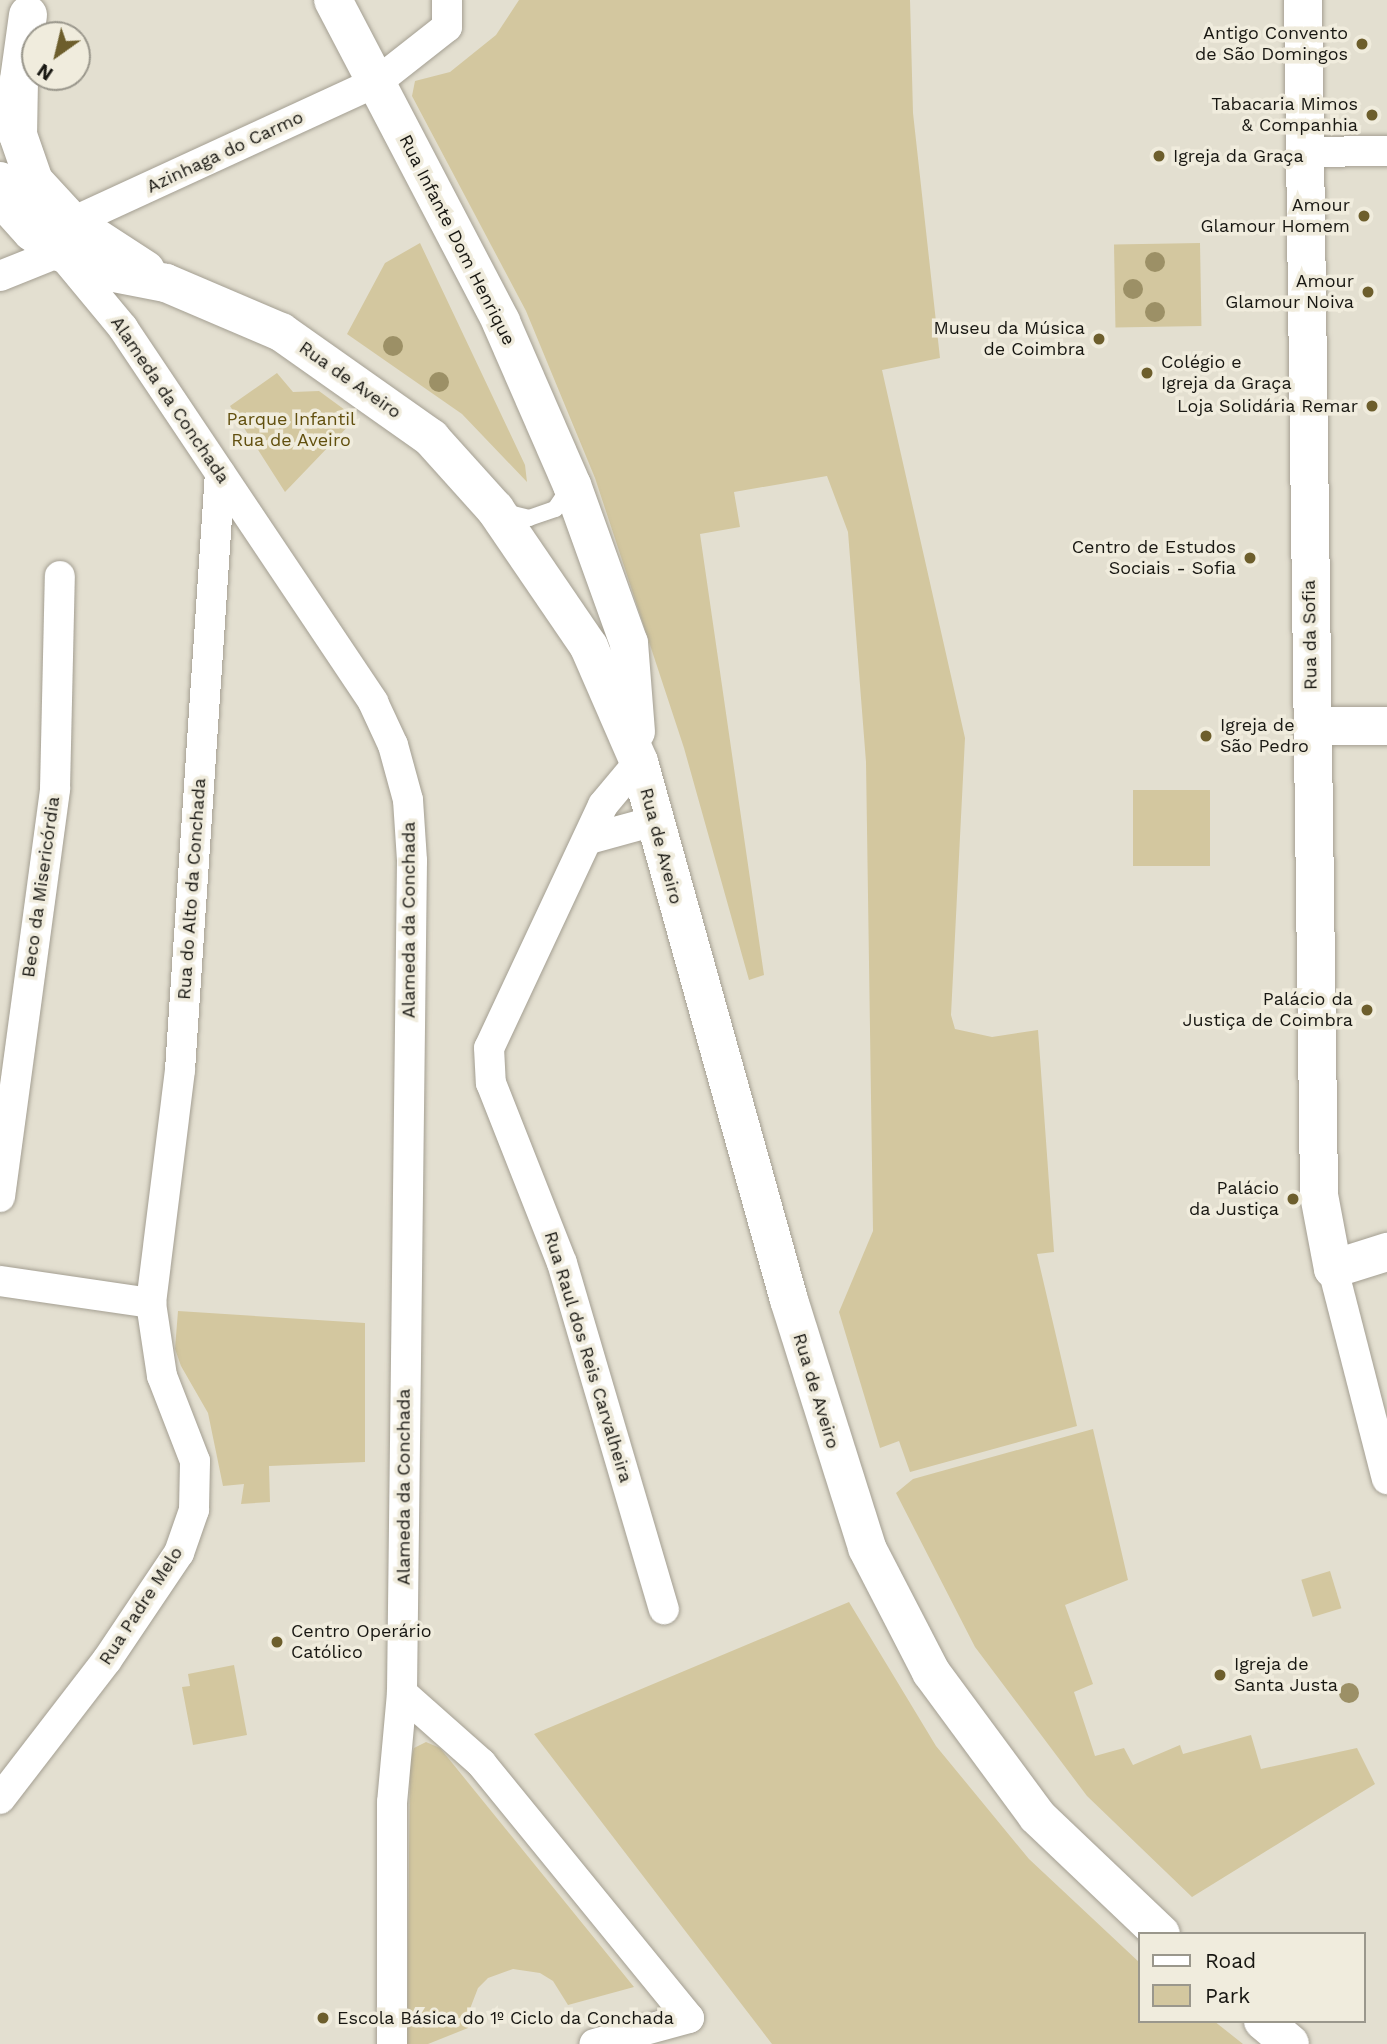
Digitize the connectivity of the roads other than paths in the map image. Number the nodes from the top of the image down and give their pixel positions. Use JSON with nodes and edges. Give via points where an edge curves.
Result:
{"nodes":[{"id":1,"x":333,"y":0,"type":"edge"},
{"id":2,"x":447,"y":0,"type":"edge"},
{"id":3,"x":1303,"y":0,"type":"edge"},
{"id":4,"x":32,"y":8,"type":"edge"},
{"id":5,"x":0,"y":70,"type":"edge"},
{"id":6,"x":377,"y":82,"type":"junction"},
{"id":7,"x":1387,"y":151,"type":"edge"},
{"id":8,"x":1304,"y":152,"type":"junction"},
{"id":9,"x":2,"y":202,"type":"edge"},
{"id":10,"x":66,"y":237,"type":"junction"},
{"id":11,"x":0,"y":276,"type":"edge"},
{"id":12,"x":166,"y":283,"type":"junction"},
{"id":13,"x":220,"y":473,"type":"junction"},
{"id":14,"x":572,"y":485,"type":"junction"},
{"id":15,"x":495,"y":509,"type":"junction"},
{"id":16,"x":60,"y":576,"type":"dead end"},
{"id":17,"x":1312,"y":726,"type":"junction"},
{"id":18,"x":1387,"y":726,"type":"edge"},
{"id":19,"x":639,"y":762,"type":"junction"},
{"id":20,"x":655,"y":821,"type":"junction"},
{"id":21,"x":589,"y":839,"type":"junction"},
{"id":22,"x":0,"y":1197,"type":"edge"},
{"id":23,"x":1387,"y":1252,"type":"edge"},
{"id":24,"x":1334,"y":1269,"type":"junction"},
{"id":25,"x":0,"y":1282,"type":"edge"},
{"id":26,"x":151,"y":1303,"type":"junction"},
{"id":27,"x":1387,"y":1479,"type":"edge"},
{"id":28,"x":664,"y":1609,"type":"dead end"},
{"id":29,"x":402,"y":1693,"type":"junction"},
{"id":30,"x":0,"y":1799,"type":"edge"},
{"id":31,"x":1159,"y":1932,"type":"edge"},
{"id":32,"x":1265,"y":2023,"type":"edge"},
{"id":33,"x":393,"y":2044,"type":"edge"},
{"id":34,"x":594,"y":2044,"type":"edge"},
{"id":35,"x":1290,"y":2044,"type":"edge"}],
"edges":[{"from":1,"to":6,"type":"street","name":"Rua Infante Dom Henrique"},
{"from":2,"to":6,"type":"street","name":"Azinhaga do Carmo","via":[[447,27]]},
{"from":3,"to":8,"type":"street","name":"Rua da Sofia"},
{"from":4,"to":5,"type":"street"},
{"from":4,"to":10,"type":"street","via":[[19,80],[18,135],[34,181]]},
{"from":6,"to":10,"type":"street","name":"Azinhaga do Carmo"},
{"from":6,"to":14,"type":"street","name":"Rua Infante Dom Henrique","via":[[501,322]]},
{"from":7,"to":8,"type":"street"},
{"from":8,"to":17,"type":"street","name":"Rua da Sofia"},
{"from":9,"to":10,"type":"street","via":[[32,232]]},
{"from":10,"to":11,"type":"street","name":"Azinhaga do Carmo"},
{"from":10,"to":12,"type":"street"},
{"from":10,"to":12,"type":"street","name":"Rua de Aveiro","via":[[99,270]]},
{"from":10,"to":13,"type":"street","name":"Alameda da Conchada"},
{"from":12,"to":15,"type":"street","name":"Rua de Aveiro","via":[[281,332],[376,395],[431,438]]},
{"from":13,"to":26,"type":"street","name":"Rua do Alto da Conchada","via":[[180,1070]]},
{"from":13,"to":29,"type":"street","name":"Alameda da Conchada","via":[[373,702],[393,745],[408,800]]},
{"from":14,"to":15,"type":"lane","via":[[555,509],[529,518]]},
{"from":14,"to":19,"type":"street","name":"Rua de Aveiro","via":[[629,643]]},
{"from":15,"to":19,"type":"street","name":"Rua de Aveiro","via":[[589,647]]},
{"from":16,"to":22,"type":"street","name":"Beco da Misericórdia","via":[[55,789]]},
{"from":17,"to":18,"type":"street"},
{"from":17,"to":24,"type":"street","name":"Rua da Sofia","via":[[1319,1195]]},
{"from":19,"to":20,"type":"street","name":"Rua de Aveiro"},
{"from":19,"to":21,"type":"street","name":"Rua Raul dos Reis Carvalheira","via":[[603,805]]},
{"from":20,"to":21,"type":"street"},
{"from":20,"to":31,"type":"street","name":"Rua de Aveiro","via":[[789,1300],[867,1548],[931,1672],[1037,1816]]},
{"from":21,"to":28,"type":"street","name":"Rua Raul dos Reis Carvalheira","via":[[489,1048],[491,1083],[562,1263]]},
{"from":23,"to":24,"type":"street"},
{"from":24,"to":27,"type":"street"},
{"from":25,"to":26,"type":"street"},
{"from":26,"to":30,"type":"street","name":"Rua Padre Melo","via":[[162,1376],[195,1461],[194,1510],[179,1553],[107,1661]]},
{"from":29,"to":33,"type":"street","name":"Alameda da Conchada","via":[[391,1802]]},
{"from":29,"to":34,"type":"street","via":[[481,1763],[690,2018]]},
{"from":32,"to":35,"type":"street"}]}
